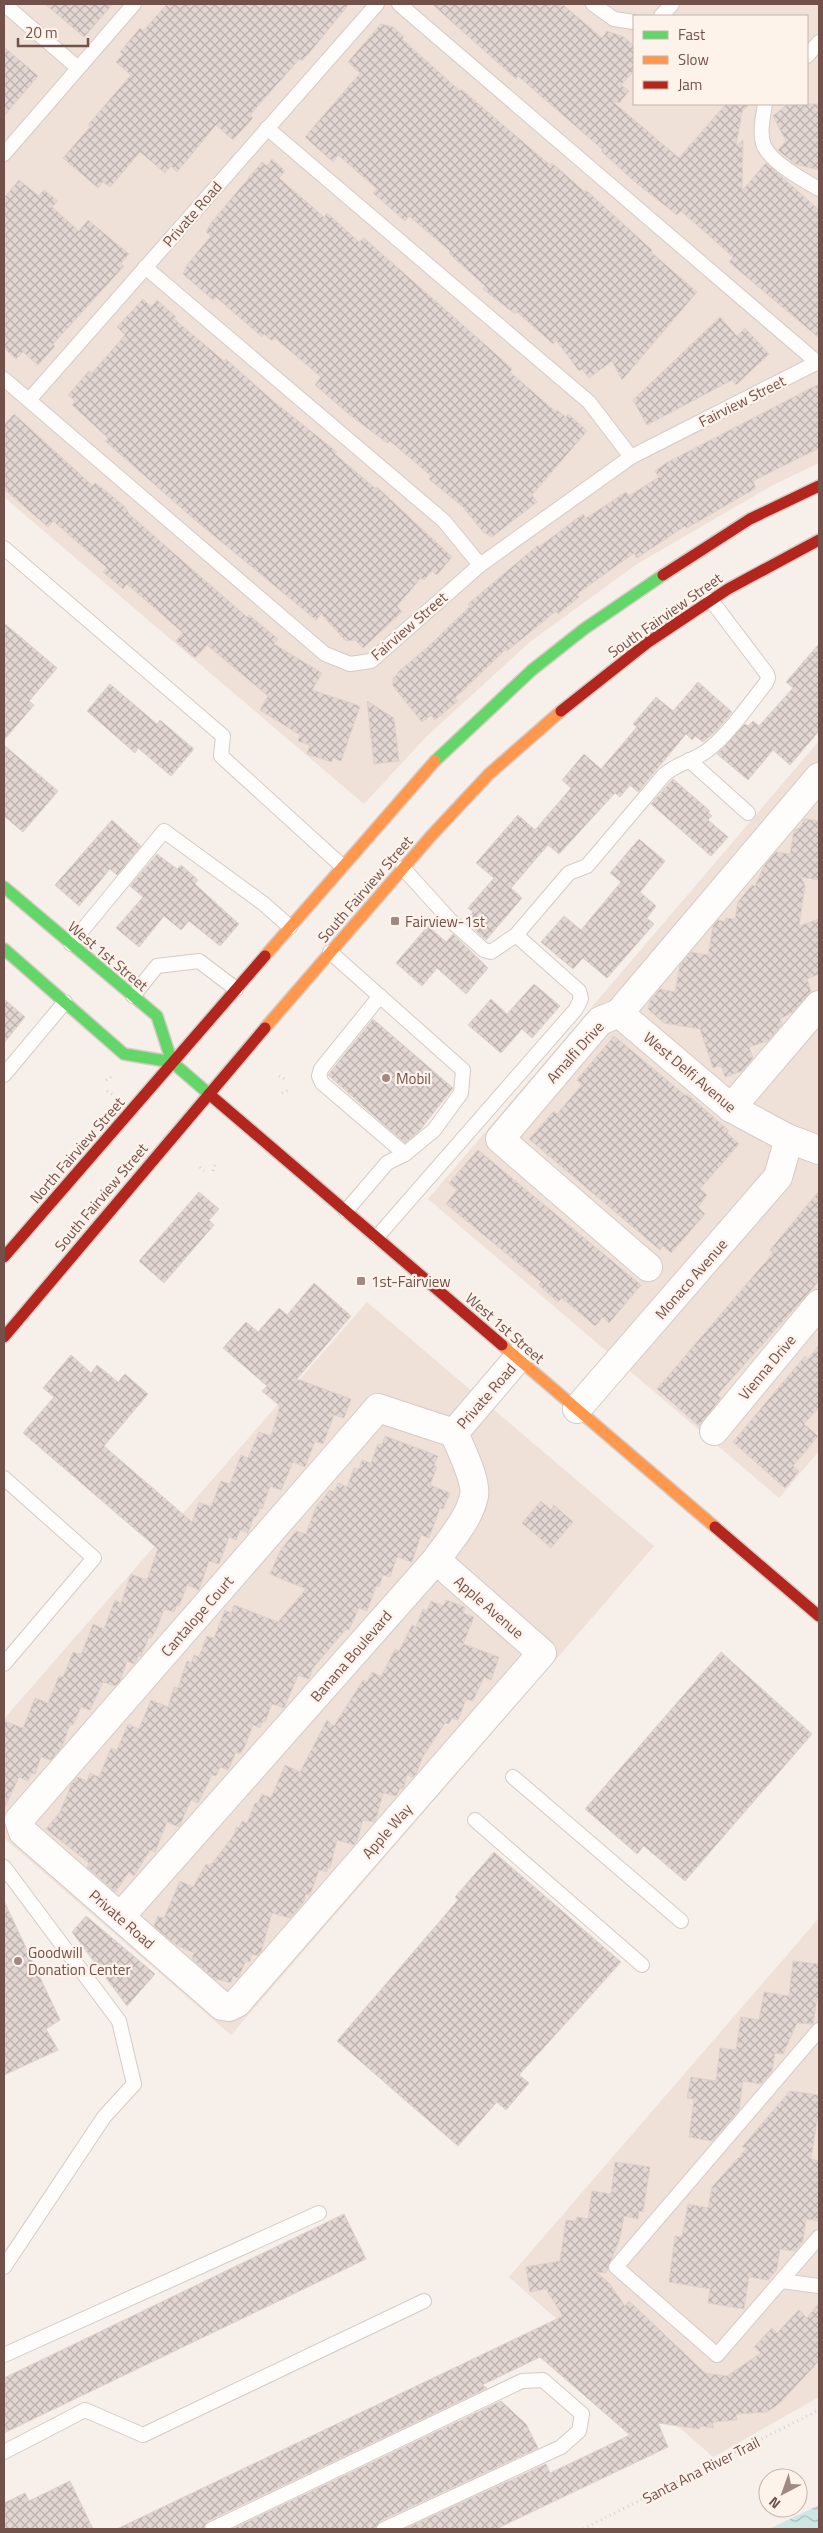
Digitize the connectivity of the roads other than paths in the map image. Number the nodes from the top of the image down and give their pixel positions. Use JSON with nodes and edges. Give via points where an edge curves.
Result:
{"nodes":[{"id":1,"x":4,"y":4,"type":"edge"},
{"id":2,"x":134,"y":4,"type":"edge"},
{"id":3,"x":377,"y":4,"type":"edge"},
{"id":4,"x":399,"y":4,"type":"edge"},
{"id":5,"x":593,"y":4,"type":"edge"},
{"id":6,"x":672,"y":4,"type":"edge"},
{"id":7,"x":662,"y":15,"type":"edge"},
{"id":8,"x":633,"y":22,"type":"edge"},
{"id":9,"x":819,"y":42,"type":"edge"},
{"id":10,"x":808,"y":55,"type":"edge"},
{"id":11,"x":78,"y":68,"type":"junction"},
{"id":12,"x":765,"y":105,"type":"edge"},
{"id":13,"x":267,"y":128,"type":"junction"},
{"id":14,"x":4,"y":154,"type":"edge"},
{"id":15,"x":819,"y":189,"type":"edge"},
{"id":16,"x":145,"y":267,"type":"junction"},
{"id":17,"x":818,"y":363,"type":"edge"},
{"id":18,"x":4,"y":379,"type":"edge"},
{"id":19,"x":29,"y":400,"type":"junction"},
{"id":20,"x":631,"y":457,"type":"junction"},
{"id":21,"x":819,"y":486,"type":"edge"},
{"id":22,"x":819,"y":540,"type":"edge"},
{"id":23,"x":4,"y":548,"type":"edge"},
{"id":24,"x":480,"y":565,"type":"junction"},
{"id":25,"x":710,"y":600,"type":"junction"},
{"id":26,"x":688,"y":760,"type":"junction"},
{"id":27,"x":819,"y":777,"type":"edge"},
{"id":28,"x":748,"y":814,"type":"dead end"},
{"id":29,"x":342,"y":866,"type":"junction"},
{"id":30,"x":403,"y":868,"type":"junction"},
{"id":31,"x":4,"y":887,"type":"edge"},
{"id":32,"x":290,"y":927,"type":"junction"},
{"id":33,"x":516,"y":935,"type":"junction"},
{"id":34,"x":71,"y":944,"type":"junction"},
{"id":35,"x":4,"y":949,"type":"edge"},
{"id":36,"x":330,"y":952,"type":"junction"},
{"id":37,"x":236,"y":989,"type":"junction"},
{"id":38,"x":133,"y":996,"type":"junction"},
{"id":39,"x":380,"y":996,"type":"junction"},
{"id":40,"x":65,"y":1002,"type":"junction"},
{"id":41,"x":819,"y":1005,"type":"edge"},
{"id":42,"x":620,"y":1012,"type":"junction"},
{"id":43,"x":172,"y":1062,"type":"junction"},
{"id":44,"x":4,"y":1075,"type":"edge"},
{"id":45,"x":208,"y":1093,"type":"junction"},
{"id":46,"x":730,"y":1108,"type":"junction"},
{"id":47,"x":789,"y":1140,"type":"junction"},
{"id":48,"x":819,"y":1150,"type":"edge"},
{"id":49,"x":405,"y":1154,"type":"junction"},
{"id":50,"x":346,"y":1211,"type":"junction"},
{"id":51,"x":377,"y":1237,"type":"junction"},
{"id":52,"x":4,"y":1257,"type":"edge"},
{"id":53,"x":648,"y":1266,"type":"dead end"},
{"id":54,"x":819,"y":1304,"type":"edge"},
{"id":55,"x":4,"y":1337,"type":"edge"},
{"id":56,"x":518,"y":1358,"type":"junction"},
{"id":57,"x":577,"y":1408,"type":"junction"},
{"id":58,"x":714,"y":1431,"type":"dead end"},
{"id":59,"x":454,"y":1433,"type":"junction"},
{"id":60,"x":4,"y":1478,"type":"edge"},
{"id":61,"x":436,"y":1560,"type":"junction"},
{"id":62,"x":819,"y":1616,"type":"edge"},
{"id":63,"x":542,"y":1653,"type":"joint"},
{"id":64,"x":4,"y":1664,"type":"edge"},
{"id":65,"x":513,"y":1777,"type":"dead end"},
{"id":66,"x":475,"y":1820,"type":"dead end"},
{"id":67,"x":19,"y":1826,"type":"joint"},
{"id":68,"x":4,"y":1867,"type":"edge"},
{"id":69,"x":120,"y":1918,"type":"junction"},
{"id":70,"x":681,"y":1920,"type":"dead end"},
{"id":71,"x":642,"y":1965,"type":"dead end"},
{"id":72,"x":229,"y":2008,"type":"joint"},
{"id":73,"x":819,"y":2030,"type":"edge"},
{"id":74,"x":319,"y":2213,"type":"dead end"},
{"id":75,"x":819,"y":2237,"type":"edge"},
{"id":76,"x":4,"y":2267,"type":"edge"},
{"id":77,"x":780,"y":2281,"type":"junction"},
{"id":78,"x":819,"y":2286,"type":"edge"},
{"id":79,"x":424,"y":2301,"type":"dead end"},
{"id":80,"x":4,"y":2355,"type":"edge"},
{"id":81,"x":4,"y":2452,"type":"edge"},
{"id":82,"x":212,"y":2529,"type":"edge"},
{"id":83,"x":384,"y":2529,"type":"edge"}],
"edges":[{"from":1,"to":11,"type":"lane"},
{"from":2,"to":11,"type":"lane"},
{"from":3,"to":13,"type":"lane","name":"Private Road"},
{"from":4,"to":17,"type":"lane"},
{"from":5,"to":8,"type":"lane","via":[[614,19]]},
{"from":6,"to":7,"type":"lane"},
{"from":9,"to":10,"type":"lane"},
{"from":11,"to":14,"type":"lane"},
{"from":12,"to":15,"type":"lane","via":[[761,124],[764,146],[792,174]]},
{"from":13,"to":16,"type":"lane","name":"Private Road"},
{"from":13,"to":20,"type":"lane","via":[[589,402]]},
{"from":16,"to":19,"type":"lane","name":"Private Road"},
{"from":16,"to":24,"type":"lane","via":[[444,521]]},
{"from":17,"to":20,"type":"lane","name":"Fairview Street"},
{"from":18,"to":19,"type":"lane"},
{"from":19,"to":24,"type":"lane","name":"Fairview Street","via":[[325,654],[350,664],[371,662]]},
{"from":20,"to":24,"type":"lane","name":"Fairview Street"},
{"from":21,"to":29,"type":"main road","via":[[750,519],[676,566],[584,629],[532,670],[435,761]]},
{"from":22,"to":25,"type":"main road","name":"South Fairview Street"},
{"from":23,"to":29,"type":"lane","via":[[223,736],[221,756]]},
{"from":25,"to":26,"type":"lane","via":[[768,678],[712,747]]},
{"from":25,"to":30,"type":"main road","name":"South Fairview Street","via":[[646,642],[489,774]]},
{"from":26,"to":28,"type":"lane"},
{"from":26,"to":33,"type":"lane","via":[[664,775],[587,866],[569,873]]},
{"from":27,"to":42,"type":"street","name":"Amalfi Drive"},
{"from":29,"to":32,"type":"main road"},
{"from":30,"to":33,"type":"lane","via":[[450,920],[484,950],[491,952]]},
{"from":30,"to":36,"type":"main road","name":"South Fairview Street"},
{"from":31,"to":34,"type":"main road","name":"West 1st Street"},
{"from":32,"to":34,"type":"lane","via":[[264,904],[164,831]]},
{"from":32,"to":37,"type":"main road"},
{"from":33,"to":51,"type":"lane","via":[[579,991],[581,999],[576,1009]]},
{"from":34,"to":38,"type":"main road","name":"West 1st Street"},
{"from":35,"to":40,"type":"main road"},
{"from":36,"to":39,"type":"lane"},
{"from":36,"to":45,"type":"main road","name":"South Fairview Street"},
{"from":37,"to":38,"type":"lane","via":[[199,962],[157,966]]},
{"from":37,"to":43,"type":"main road"},
{"from":38,"to":43,"type":"main road","name":"West 1st Street","via":[[157,1016]]},
{"from":39,"to":49,"type":"lane","via":[[463,1070],[461,1093],[434,1130]]},
{"from":39,"to":49,"type":"lane","via":[[321,1069],[319,1076],[322,1083]]},
{"from":40,"to":43,"type":"main road","via":[[124,1054]]},
{"from":40,"to":44,"type":"lane"},
{"from":41,"to":46,"type":"street"},
{"from":42,"to":46,"type":"street","name":"West Delfi Avenue"},
{"from":42,"to":53,"type":"street","name":"Amalfi Drive","via":[[600,1021],[500,1139]]},
{"from":43,"to":45,"type":"main road","name":"West 1st Street"},
{"from":43,"to":52,"type":"main road","name":"North Fairview Street"},
{"from":45,"to":50,"type":"main road","name":"West 1st Street"},
{"from":45,"to":55,"type":"main road","name":"South Fairview Street"},
{"from":46,"to":47,"type":"street","name":"West Delfi Avenue"},
{"from":47,"to":48,"type":"street","name":"West Delfi Avenue"},
{"from":47,"to":57,"type":"street","name":"Monaco Avenue","via":[[778,1177]]},
{"from":49,"to":50,"type":"lane","via":[[387,1164]]},
{"from":50,"to":51,"type":"main road","name":"West 1st Street"},
{"from":51,"to":56,"type":"main road","name":"West 1st Street"},
{"from":54,"to":58,"type":"street","name":"Vienna Drive"},
{"from":56,"to":57,"type":"main road","name":"West 1st Street"},
{"from":56,"to":59,"type":"street","name":"Private Road"},
{"from":57,"to":62,"type":"main road","name":"West 1st Street"},
{"from":59,"to":61,"type":"street","name":"Banana Boulevard","via":[[467,1464],[474,1495],[466,1516]]},
{"from":59,"to":67,"type":"street","name":"Cantalope Court","via":[[378,1408],[19,1820]]},
{"from":60,"to":64,"type":"lane","via":[[94,1558]]},
{"from":61,"to":63,"type":"street","name":"Apple Avenue"},
{"from":61,"to":69,"type":"street","name":"Banana Boulevard"},
{"from":63,"to":72,"type":"street","name":"Apple Way","via":[[237,2003]]},
{"from":65,"to":70,"type":"lane"},
{"from":66,"to":71,"type":"lane"},
{"from":67,"to":69,"type":"street","name":"Private Road"},
{"from":68,"to":76,"type":"lane","via":[[119,2021],[134,2084],[104,2117]]},
{"from":69,"to":72,"type":"street","name":"Private Road","via":[[222,2006]]},
{"from":73,"to":77,"type":"lane","via":[[616,2267],[717,2355]]},
{"from":74,"to":80,"type":"lane"},
{"from":75,"to":77,"type":"lane"},
{"from":77,"to":78,"type":"lane"},
{"from":79,"to":81,"type":"lane","via":[[143,2434],[84,2410]]},
{"from":82,"to":83,"type":"lane","via":[[522,2381],[543,2380],[582,2414],[579,2431],[561,2447]]}]}
